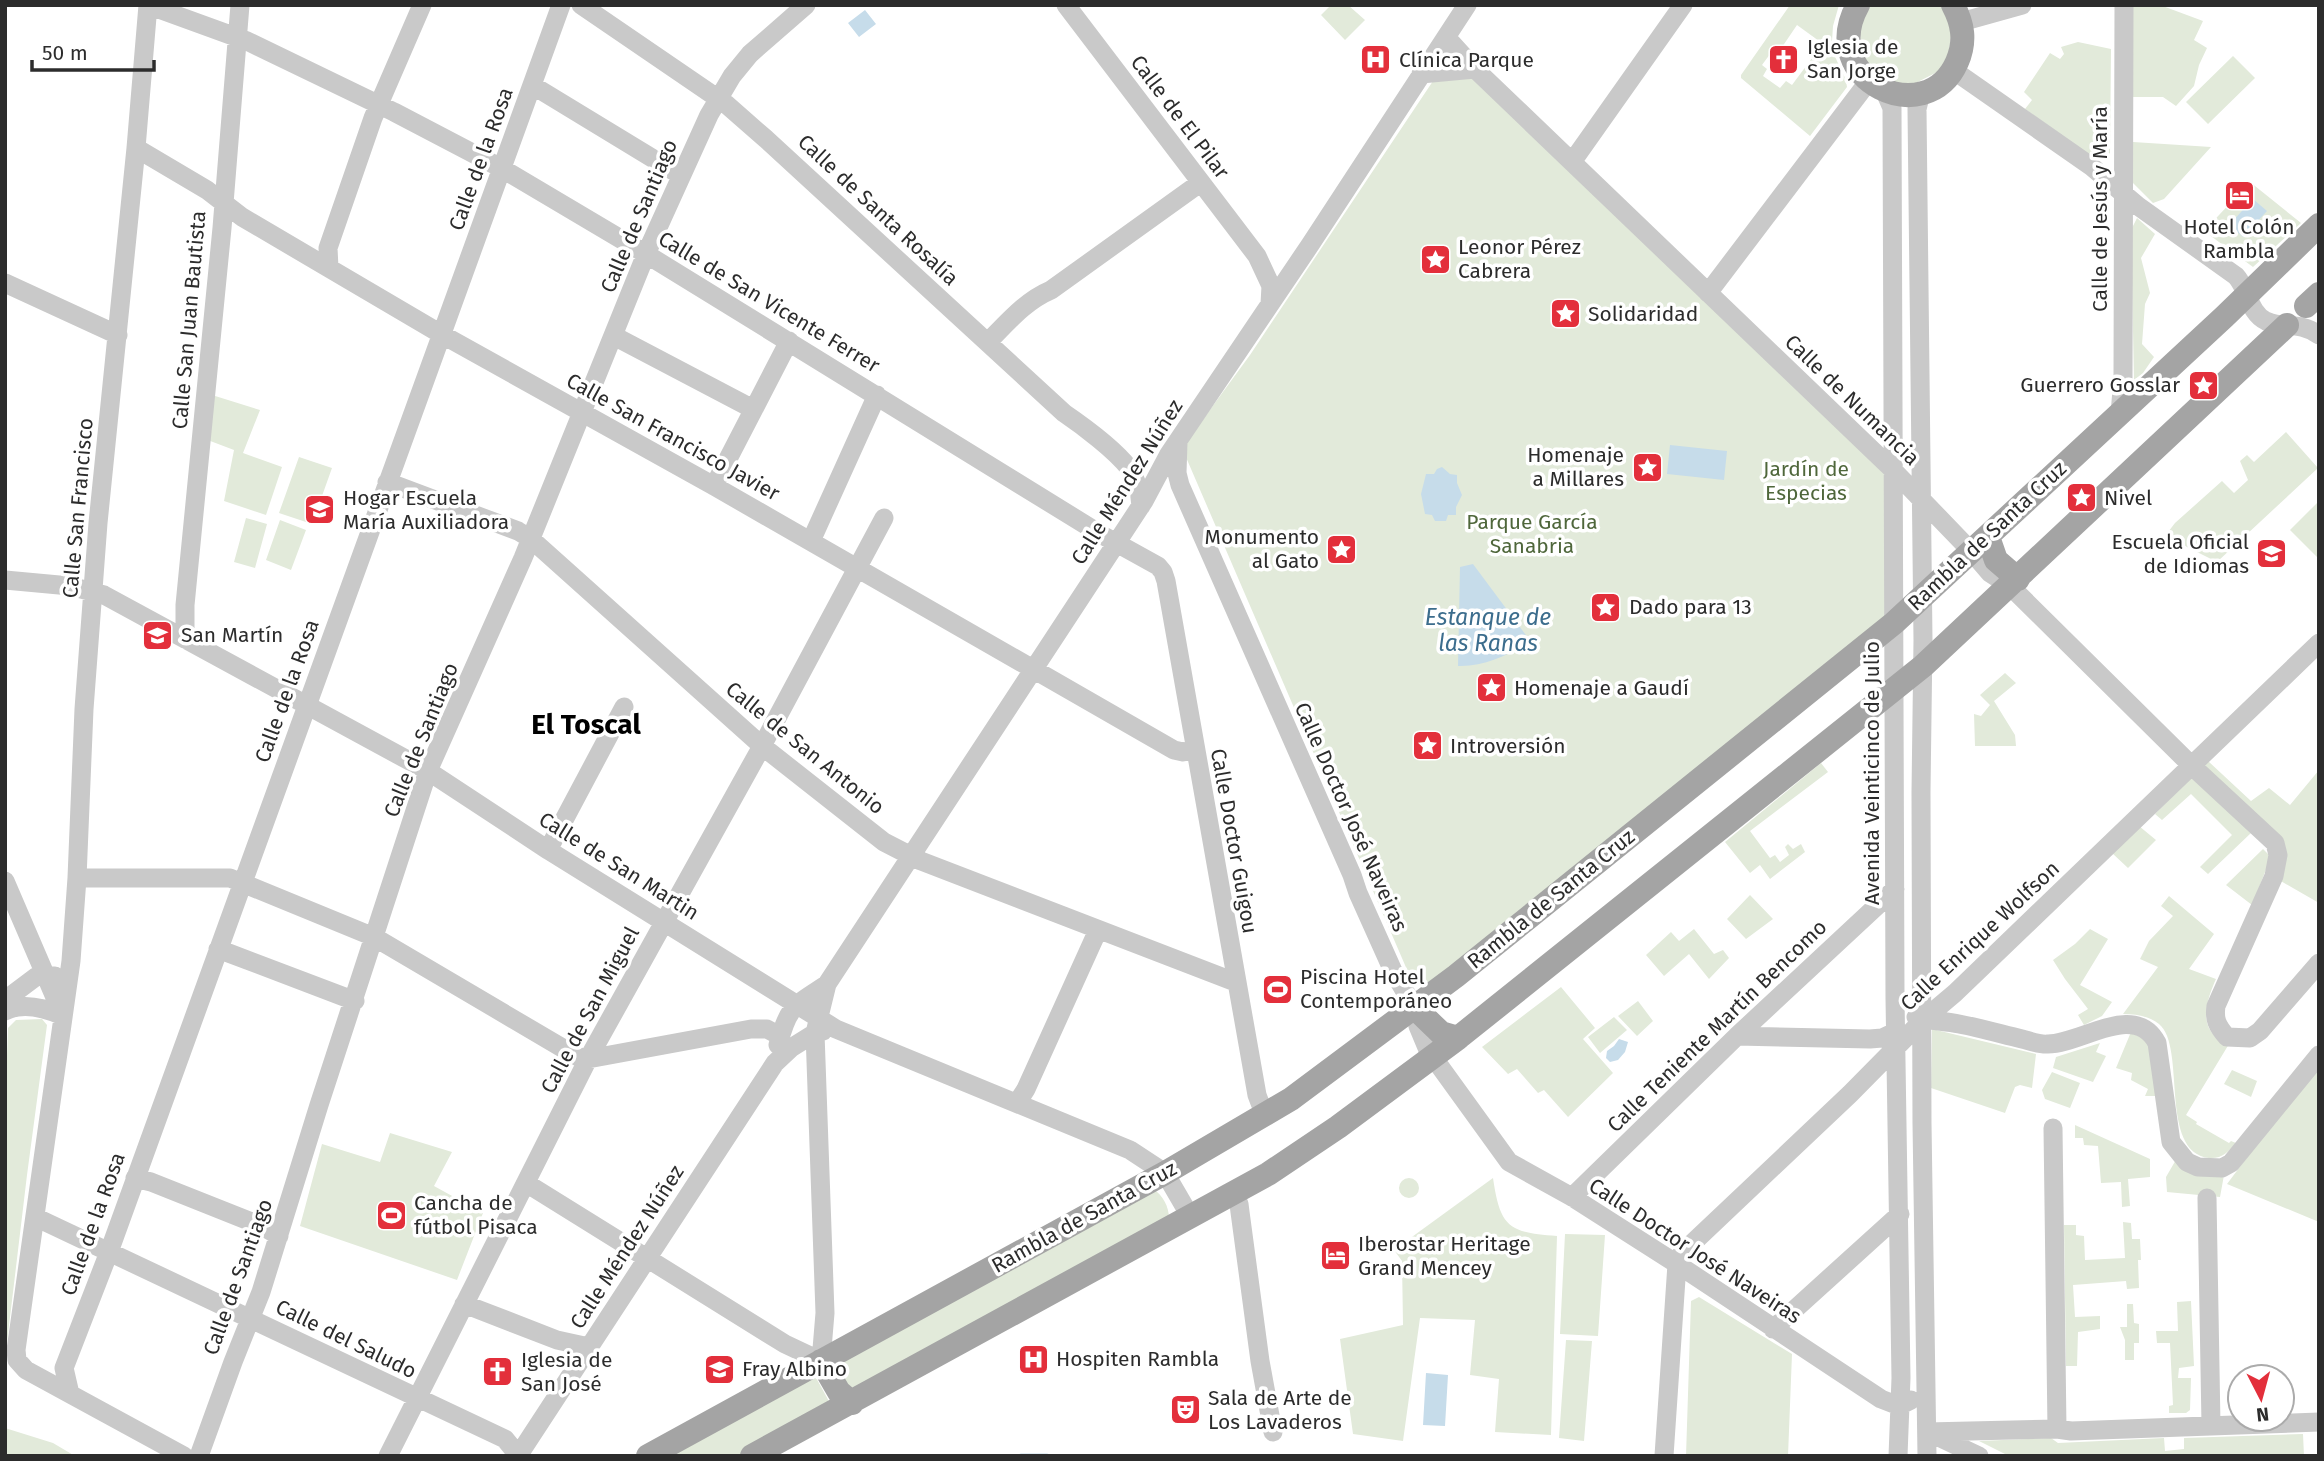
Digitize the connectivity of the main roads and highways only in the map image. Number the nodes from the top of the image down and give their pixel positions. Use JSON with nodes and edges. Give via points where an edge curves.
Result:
{"nodes":[{"id":1,"x":1857,"y":5,"type":"edge"},
{"id":2,"x":1957,"y":13,"type":"edge"},
{"id":3,"x":2319,"y":225,"type":"edge"},
{"id":4,"x":2287,"y":325,"type":"road end"},
{"id":5,"x":1980,"y":544,"type":"junction"},
{"id":6,"x":2014,"y":583,"type":"junction"},
{"id":7,"x":1414,"y":1007,"type":"junction"},
{"id":8,"x":1458,"y":1038,"type":"junction"},
{"id":9,"x":821,"y":1361,"type":"junction"},
{"id":10,"x":852,"y":1402,"type":"junction"},
{"id":11,"x":648,"y":1456,"type":"edge"},
{"id":12,"x":752,"y":1456,"type":"edge"}],
"edges":[{"from":1,"to":2,"type":"main road","via":[[1848,33],[1853,61],[1877,87],[1903,95],[1921,93],[1953,70],[1962,51]]},
{"from":3,"to":5,"type":"main road","name":"Rambla de Santa Cruz"},
{"from":4,"to":6,"type":"main road"},
{"from":5,"to":6,"type":"main road"},
{"from":5,"to":7,"type":"main road","name":"Rambla de Santa Cruz","via":[[1894,622]]},
{"from":6,"to":8,"type":"main road","via":[[1895,689]]},
{"from":7,"to":8,"type":"main road","via":[[1441,1033]]},
{"from":7,"to":9,"type":"main road","name":"Rambla de Santa Cruz","via":[[1269,1114]]},
{"from":8,"to":10,"type":"main road","via":[[1314,1144],[1231,1194]]},
{"from":9,"to":10,"type":"main road","via":[[839,1392]]},
{"from":9,"to":11,"type":"main road","name":"Rambla de Santa Cruz"},
{"from":10,"to":12,"type":"main road"}]}
